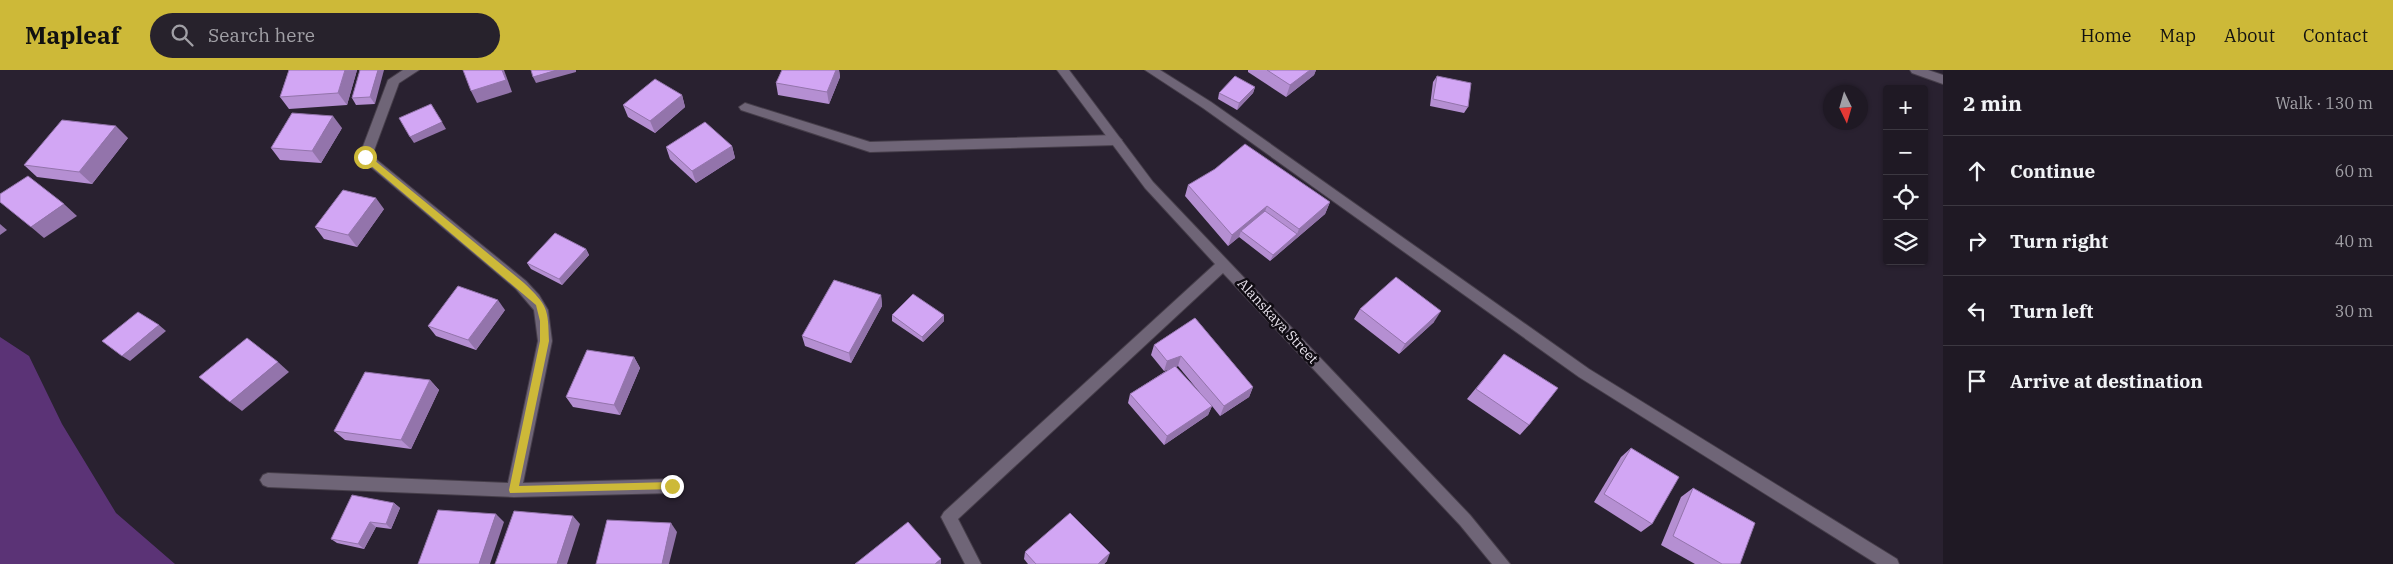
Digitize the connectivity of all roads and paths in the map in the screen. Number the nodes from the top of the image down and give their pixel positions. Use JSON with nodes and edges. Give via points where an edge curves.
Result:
{"nodes":[{"id":1,"x":413,"y":70,"type":"edge"},
{"id":2,"x":1063,"y":70,"type":"edge"},
{"id":3,"x":1151,"y":70,"type":"edge"},
{"id":4,"x":1916,"y":70,"type":"edge"},
{"id":5,"x":1943,"y":80,"type":"edge"},
{"id":6,"x":745,"y":107,"type":"dead end"},
{"id":7,"x":1116,"y":140,"type":"junction"},
{"id":8,"x":1224,"y":264,"type":"junction"},
{"id":9,"x":268,"y":480,"type":"dead end"},
{"id":10,"x":672,"y":486,"type":"dead end"},
{"id":11,"x":514,"y":490,"type":"junction"},
{"id":12,"x":973,"y":564,"type":"edge"},
{"id":13,"x":1502,"y":564,"type":"edge"},
{"id":14,"x":1891,"y":564,"type":"edge"}],
"edges":[{"from":1,"to":11,"type":"street","via":[[394,80],[365,157],[540,303],[544,341]]},
{"from":2,"to":7,"type":"street","name":"Alanskaya Street"},
{"from":3,"to":14,"type":"street","via":[[1207,105],[1584,373]]},
{"from":4,"to":5,"type":"street"},
{"from":6,"to":7,"type":"street","via":[[870,146]]},
{"from":7,"to":8,"type":"street","name":"Alanskaya Street","via":[[1149,185]]},
{"from":8,"to":12,"type":"street","via":[[949,517]]},
{"from":8,"to":13,"type":"street","name":"Alanskaya Street","via":[[1465,520]]},
{"from":9,"to":11,"type":"street"},
{"from":10,"to":11,"type":"street"}]}
